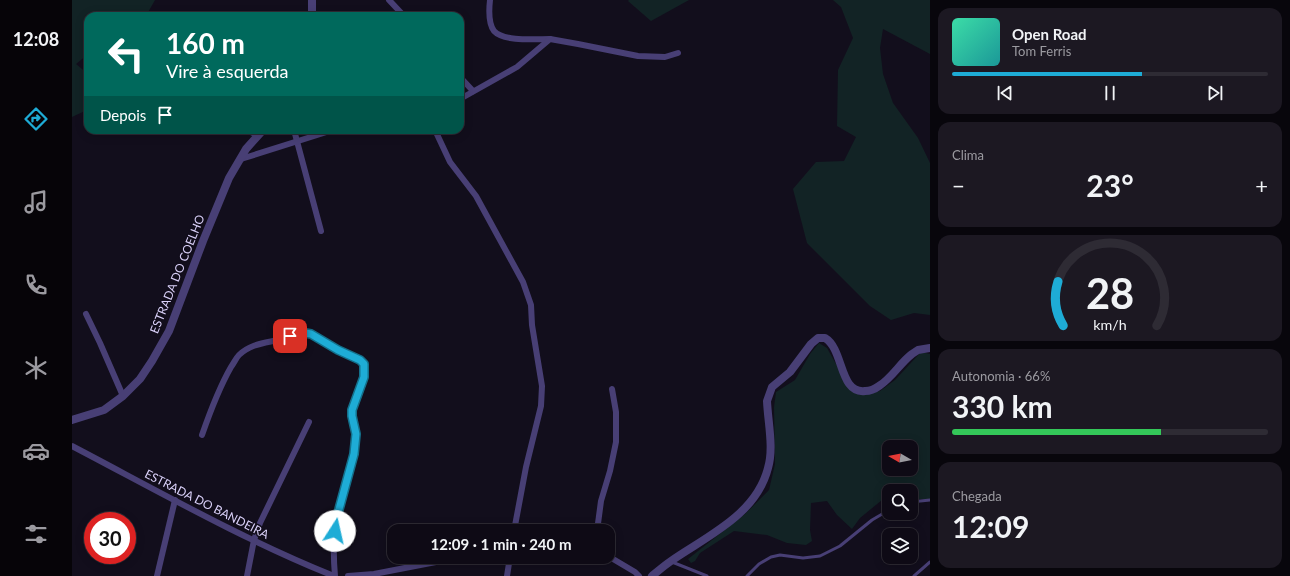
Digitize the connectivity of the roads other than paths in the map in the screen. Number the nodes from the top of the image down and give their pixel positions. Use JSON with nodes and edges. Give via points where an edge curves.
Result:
{"nodes":[{"id":1,"x":312,"y":0,"type":"edge"},
{"id":2,"x":389,"y":0,"type":"edge"},
{"id":3,"x":490,"y":0,"type":"edge"},
{"id":4,"x":312,"y":12,"type":"edge"},
{"id":5,"x":400,"y":12,"type":"edge"},
{"id":6,"x":550,"y":39,"type":"junction"},
{"id":7,"x":678,"y":53,"type":"dead end"},
{"id":8,"x":464,"y":81,"type":"edge"},
{"id":9,"x":473,"y":91,"type":"junction"},
{"id":10,"x":464,"y":97,"type":"edge"},
{"id":11,"x":259,"y":134,"type":"edge"},
{"id":12,"x":295,"y":134,"type":"edge"},
{"id":13,"x":320,"y":134,"type":"edge"},
{"id":14,"x":437,"y":134,"type":"edge"},
{"id":15,"x":298,"y":141,"type":"junction"},
{"id":16,"x":241,"y":159,"type":"junction"},
{"id":17,"x":321,"y":231,"type":"dead end"},
{"id":18,"x":86,"y":314,"type":"dead end"},
{"id":19,"x":930,"y":348,"type":"edge"},
{"id":20,"x":612,"y":389,"type":"dead end"},
{"id":21,"x":123,"y":396,"type":"junction"},
{"id":22,"x":72,"y":420,"type":"edge"},
{"id":23,"x":308,"y":422,"type":"dead end"},
{"id":24,"x":202,"y":434,"type":"dead end"},
{"id":25,"x":72,"y":446,"type":"edge"},
{"id":26,"x":175,"y":500,"type":"junction"},
{"id":27,"x":930,"y":500,"type":"edge"},
{"id":28,"x":918,"y":501,"type":"edge"},
{"id":29,"x":882,"y":514,"type":"edge"},
{"id":30,"x":515,"y":524,"type":"edge"},
{"id":31,"x":597,"y":524,"type":"edge"},
{"id":32,"x":254,"y":540,"type":"junction"},
{"id":33,"x":615,"y":560,"type":"edge"},
{"id":34,"x":670,"y":562,"type":"junction"},
{"id":35,"x":930,"y":562,"type":"edge"},
{"id":36,"x":426,"y":564,"type":"edge"},
{"id":37,"x":509,"y":564,"type":"edge"},
{"id":38,"x":157,"y":576,"type":"edge"},
{"id":39,"x":247,"y":576,"type":"edge"},
{"id":40,"x":335,"y":576,"type":"edge"},
{"id":41,"x":348,"y":576,"type":"edge"},
{"id":42,"x":507,"y":576,"type":"edge"},
{"id":43,"x":640,"y":576,"type":"edge"},
{"id":44,"x":652,"y":576,"type":"edge"},
{"id":45,"x":707,"y":576,"type":"edge"},
{"id":46,"x":747,"y":576,"type":"edge"},
{"id":47,"x":914,"y":576,"type":"edge"}],
"edges":[{"from":1,"to":4,"type":"street"},
{"from":2,"to":5,"type":"street"},
{"from":3,"to":6,"type":"street","via":[[490,22],[494,31],[514,39]]},
{"from":6,"to":7,"type":"street","via":[[638,56],[665,57]]},
{"from":6,"to":9,"type":"street","via":[[516,68]]},
{"from":8,"to":9,"type":"street"},
{"from":9,"to":10,"type":"street"},
{"from":11,"to":16,"type":"street","name":"ESTRADA DO COELHO"},
{"from":12,"to":15,"type":"street"},
{"from":13,"to":15,"type":"street"},
{"from":14,"to":30,"type":"street","via":[[450,162],[476,196],[523,282],[531,305],[542,386],[541,406]]},
{"from":15,"to":16,"type":"street"},
{"from":15,"to":17,"type":"street"},
{"from":16,"to":21,"type":"street","name":"ESTRADA DO COELHO","via":[[226,185],[169,331],[140,379]]},
{"from":18,"to":21,"type":"street"},
{"from":19,"to":34,"type":"street","via":[[912,354],[879,387],[862,392],[850,385],[832,345],[825,338],[818,338],[790,372],[772,387],[769,394],[769,468],[751,503],[735,518]]},
{"from":20,"to":31,"type":"street","via":[[616,412],[616,442]]},
{"from":21,"to":22,"type":"street","name":"ESTRADA DO COELHO","via":[[104,410]]},
{"from":23,"to":32,"type":"street"},
{"from":24,"to":40,"type":"street","via":[[227,374],[238,356],[246,349],[305,332],[364,364],[364,377],[352,410],[356,434],[354,454],[335,531]]},
{"from":25,"to":26,"type":"street","name":"ESTRADA DO BANDEIRA"},
{"from":26,"to":32,"type":"street","name":"ESTRADA DO BANDEIRA"},
{"from":26,"to":38,"type":"street"},
{"from":27,"to":28,"type":"lane"},
{"from":29,"to":46,"type":"lane","via":[[840,546],[820,556],[771,557]]},
{"from":32,"to":39,"type":"street"},
{"from":32,"to":40,"type":"street","name":"ESTRADA DO BANDEIRA","via":[[295,561]]},
{"from":33,"to":43,"type":"street"},
{"from":34,"to":44,"type":"street"},
{"from":34,"to":45,"type":"lane"},
{"from":35,"to":47,"type":"lane"},
{"from":36,"to":41,"type":"street"},
{"from":37,"to":42,"type":"street"}]}
